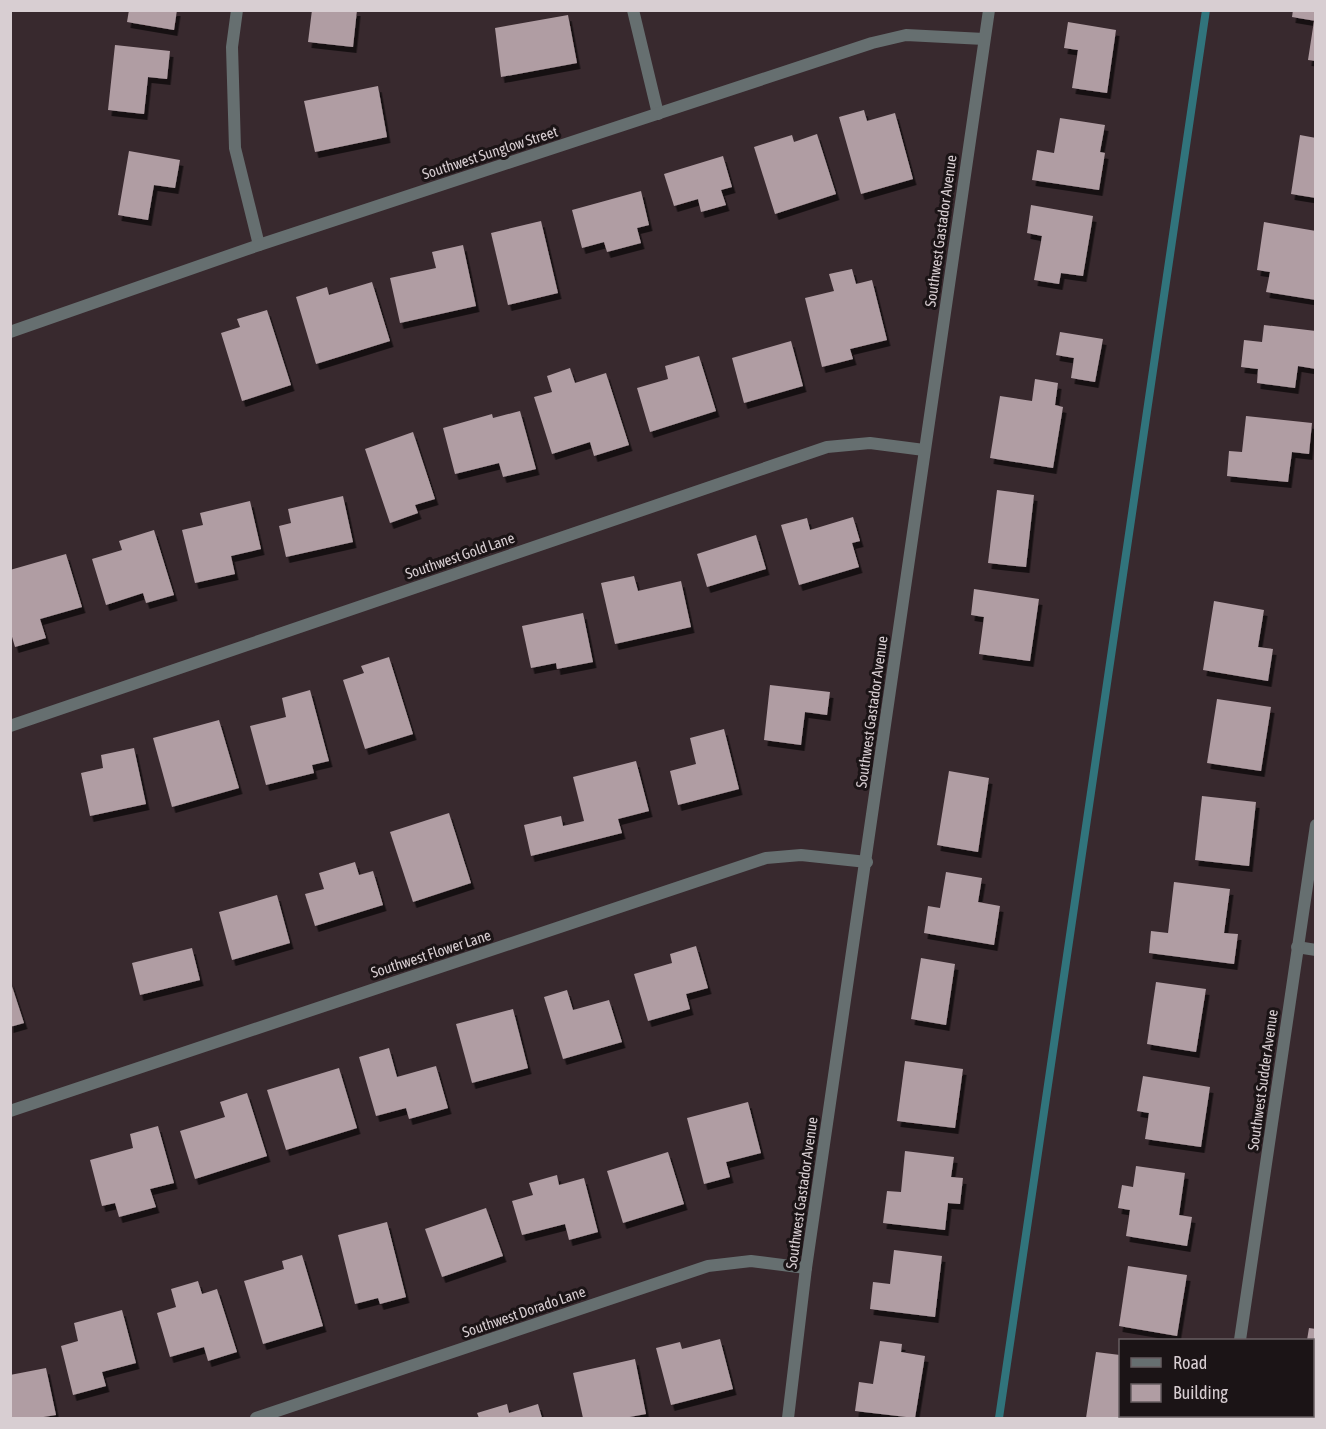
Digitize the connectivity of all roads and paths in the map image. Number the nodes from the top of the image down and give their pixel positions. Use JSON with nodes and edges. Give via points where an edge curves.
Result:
{"nodes":[{"id":1,"x":237,"y":10,"type":"edge"},
{"id":2,"x":633,"y":10,"type":"edge"},
{"id":3,"x":989,"y":10,"type":"edge"},
{"id":4,"x":984,"y":39,"type":"junction"},
{"id":5,"x":658,"y":114,"type":"junction"},
{"id":6,"x":259,"y":245,"type":"junction"},
{"id":7,"x":10,"y":332,"type":"edge"},
{"id":8,"x":924,"y":450,"type":"junction"},
{"id":9,"x":10,"y":726,"type":"edge"},
{"id":10,"x":1316,"y":825,"type":"edge"},
{"id":11,"x":867,"y":862,"type":"junction"},
{"id":12,"x":1297,"y":947,"type":"junction"},
{"id":13,"x":1316,"y":950,"type":"edge"},
{"id":14,"x":10,"y":1111,"type":"edge"},
{"id":15,"x":806,"y":1268,"type":"junction"},
{"id":16,"x":1240,"y":1339,"type":"edge"},
{"id":17,"x":256,"y":1419,"type":"edge"},
{"id":18,"x":788,"y":1419,"type":"edge"}],
"edges":[{"from":1,"to":6,"type":"street","via":[[232,46],[235,148]]},
{"from":2,"to":5,"type":"street"},
{"from":3,"to":4,"type":"street","name":"Southwest Gastador Avenue"},
{"from":4,"to":5,"type":"street","name":"Southwest Sunglow Street","via":[[906,35]]},
{"from":4,"to":8,"type":"street","name":"Southwest Gastador Avenue"},
{"from":5,"to":6,"type":"street","name":"Southwest Sunglow Street"},
{"from":6,"to":7,"type":"street","name":"Southwest Sunglow Street"},
{"from":8,"to":9,"type":"street","name":"Southwest Gold Lane","via":[[870,443],[827,447]]},
{"from":8,"to":11,"type":"street","name":"Southwest Gastador Avenue"},
{"from":10,"to":12,"type":"street","name":"Southwest Sudder Avenue"},
{"from":11,"to":14,"type":"street","name":"Southwest Flower Lane","via":[[801,855],[766,858]]},
{"from":11,"to":15,"type":"street","name":"Southwest Gastador Avenue"},
{"from":12,"to":13,"type":"street"},
{"from":12,"to":16,"type":"street","name":"Southwest Sudder Avenue"},
{"from":15,"to":17,"type":"street","name":"Southwest Dorado Lane","via":[[751,1261],[708,1266]]},
{"from":15,"to":18,"type":"street","name":"Southwest Gastador Avenue"}]}
